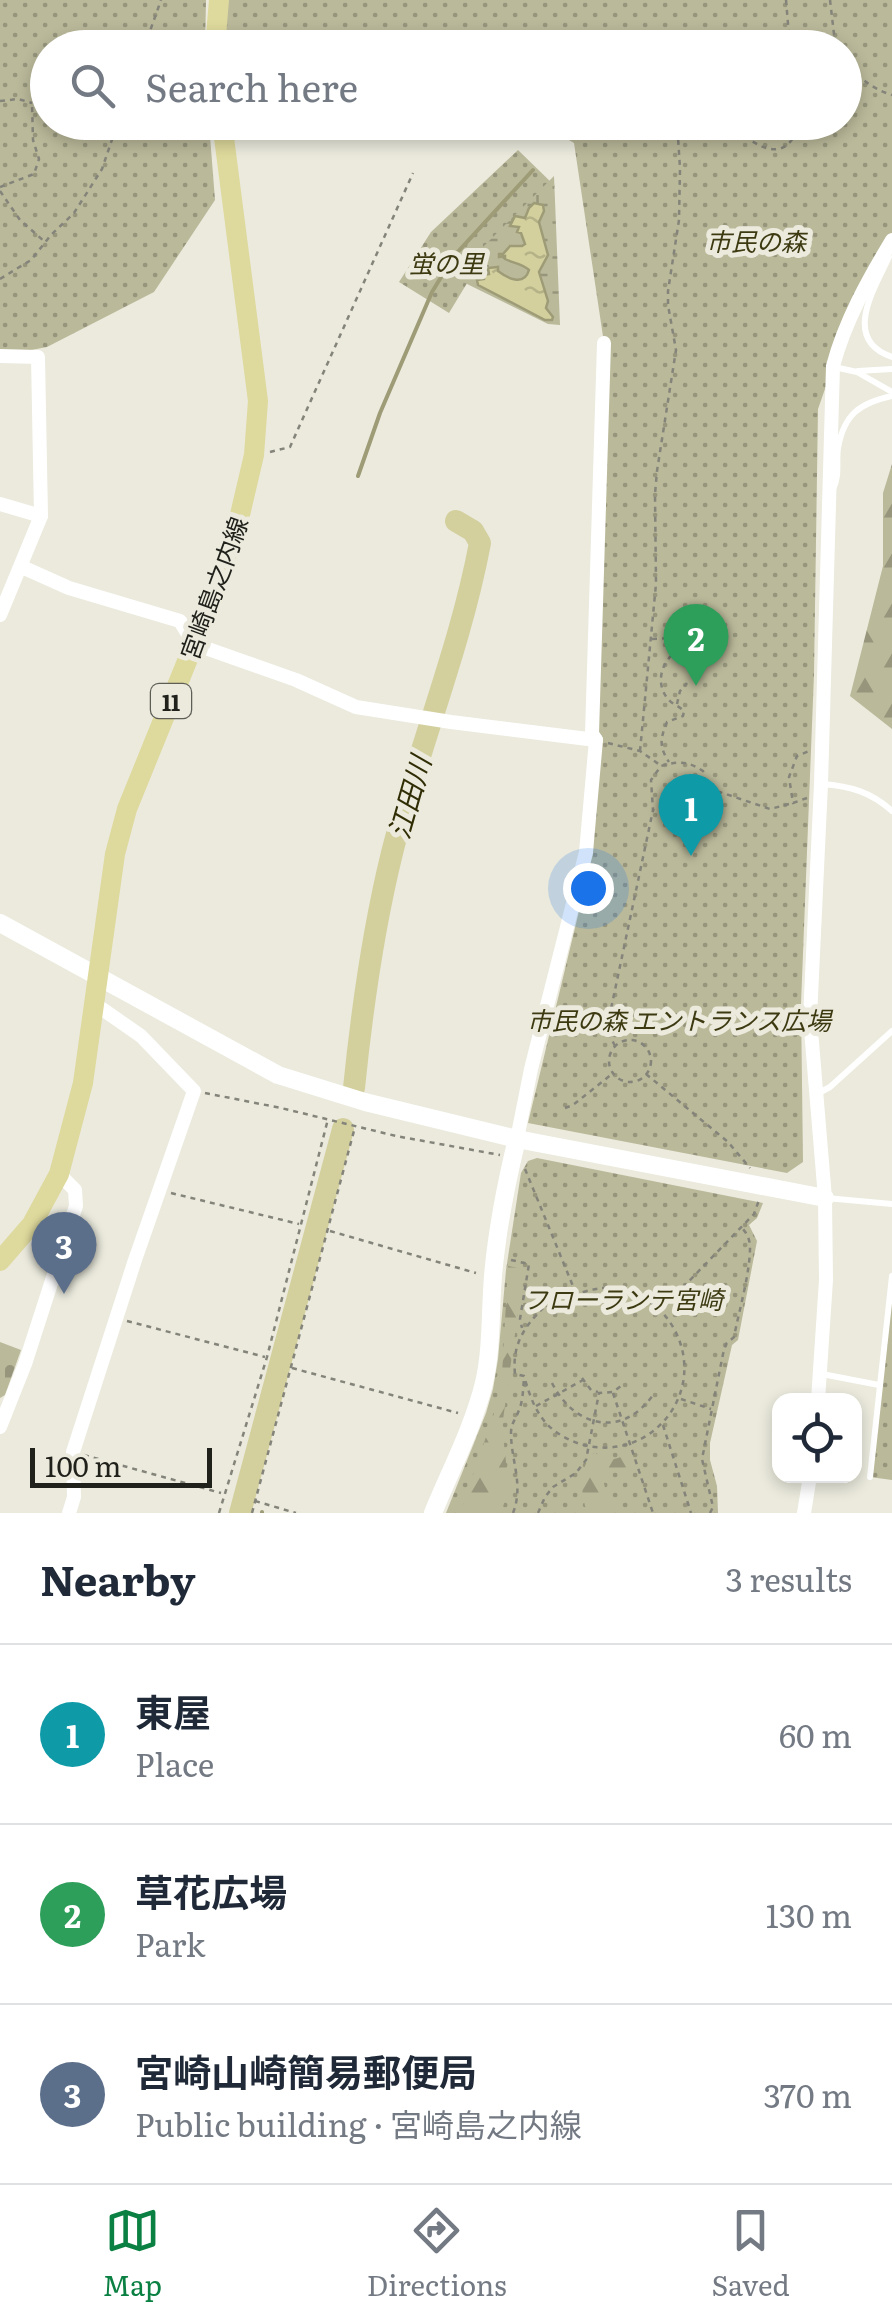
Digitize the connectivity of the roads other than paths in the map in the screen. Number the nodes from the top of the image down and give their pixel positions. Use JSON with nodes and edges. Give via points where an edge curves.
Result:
{"nodes":[{"id":1,"x":219,"y":0,"type":"edge"},
{"id":2,"x":216,"y":30,"type":"edge"},
{"id":3,"x":224,"y":140,"type":"edge"},
{"id":4,"x":892,"y":240,"type":"edge"},
{"id":5,"x":892,"y":252,"type":"edge"},
{"id":6,"x":604,"y":343,"type":"dead end"},
{"id":7,"x":0,"y":356,"type":"edge"},
{"id":8,"x":892,"y":357,"type":"edge"},
{"id":9,"x":833,"y":366,"type":"junction"},
{"id":10,"x":892,"y":368,"type":"edge"},
{"id":11,"x":857,"y":372,"type":"junction"},
{"id":12,"x":892,"y":394,"type":"edge"},
{"id":13,"x":828,"y":497,"type":"junction"},
{"id":14,"x":0,"y":504,"type":"edge"},
{"id":15,"x":41,"y":516,"type":"junction"},
{"id":16,"x":22,"y":567,"type":"junction"},
{"id":17,"x":0,"y":615,"type":"edge"},
{"id":18,"x":194,"y":644,"type":"junction"},
{"id":19,"x":596,"y":740,"type":"junction"},
{"id":20,"x":821,"y":784,"type":"junction"},
{"id":21,"x":892,"y":810,"type":"edge"},
{"id":22,"x":0,"y":923,"type":"edge"},
{"id":23,"x":98,"y":978,"type":"junction"},
{"id":24,"x":95,"y":1004,"type":"junction"},
{"id":25,"x":892,"y":1031,"type":"edge"},
{"id":26,"x":815,"y":1095,"type":"junction"},
{"id":27,"x":517,"y":1153,"type":"junction"},
{"id":28,"x":60,"y":1174,"type":"junction"},
{"id":29,"x":825,"y":1198,"type":"junction"},
{"id":30,"x":892,"y":1204,"type":"edge"},
{"id":31,"x":0,"y":1261,"type":"edge"},
{"id":32,"x":892,"y":1276,"type":"edge"},
{"id":33,"x":821,"y":1374,"type":"junction"},
{"id":34,"x":879,"y":1384,"type":"junction"},
{"id":35,"x":819,"y":1393,"type":"edge"},
{"id":36,"x":5,"y":1405,"type":"edge"},
{"id":37,"x":0,"y":1427,"type":"edge"},
{"id":38,"x":870,"y":1477,"type":"dead end"},
{"id":39,"x":809,"y":1483,"type":"edge"},
{"id":40,"x":69,"y":1513,"type":"edge"},
{"id":41,"x":433,"y":1513,"type":"edge"},
{"id":42,"x":804,"y":1513,"type":"edge"}],
"edges":[{"from":1,"to":2,"type":"main road"},
{"from":3,"to":18,"type":"main road","name":"宮崎島之内線","number":"11","via":[[258,401],[254,455],[238,519]]},
{"from":4,"to":9,"type":"street"},
{"from":5,"to":8,"type":"lane","via":[[862,327],[868,342]]},
{"from":6,"to":19,"type":"street"},
{"from":7,"to":15,"type":"street","via":[[38,357]]},
{"from":9,"to":11,"type":"lane"},
{"from":9,"to":13,"type":"street"},
{"from":10,"to":11,"type":"lane"},
{"from":11,"to":12,"type":"lane"},
{"from":12,"to":13,"type":"lane","via":[[852,412]]},
{"from":13,"to":20,"type":"street"},
{"from":14,"to":15,"type":"street"},
{"from":15,"to":16,"type":"street"},
{"from":16,"to":17,"type":"street"},
{"from":16,"to":18,"type":"street","via":[[180,621]]},
{"from":18,"to":19,"type":"street","via":[[356,707]]},
{"from":18,"to":23,"type":"main road","name":"宮崎島之内線","number":"11","via":[[114,854]]},
{"from":19,"to":27,"type":"street","via":[[586,852],[531,1068]]},
{"from":20,"to":21,"type":"lane","via":[[851,787]]},
{"from":20,"to":26,"type":"street","via":[[810,1018]]},
{"from":22,"to":23,"type":"street"},
{"from":23,"to":24,"type":"main road","name":"宮崎島之内線","number":"11"},
{"from":23,"to":27,"type":"street","via":[[278,1075]]},
{"from":24,"to":28,"type":"main road","name":"宮崎島之内線","number":"11"},
{"from":24,"to":40,"type":"street","via":[[142,1036],[194,1091],[73,1452]]},
{"from":25,"to":26,"type":"lane"},
{"from":26,"to":29,"type":"street"},
{"from":27,"to":29,"type":"street"},
{"from":27,"to":41,"type":"street","via":[[506,1183],[484,1384]]},
{"from":28,"to":31,"type":"main road","name":"宮崎島之内線","number":"11","via":[[32,1224]]},
{"from":28,"to":36,"type":"street","via":[[76,1190],[76,1206],[26,1364]]},
{"from":29,"to":30,"type":"lane"},
{"from":29,"to":33,"type":"street"},
{"from":32,"to":34,"type":"lane"},
{"from":33,"to":34,"type":"lane"},
{"from":33,"to":35,"type":"street"},
{"from":34,"to":38,"type":"lane"},
{"from":36,"to":37,"type":"street"},
{"from":39,"to":42,"type":"street"}]}
